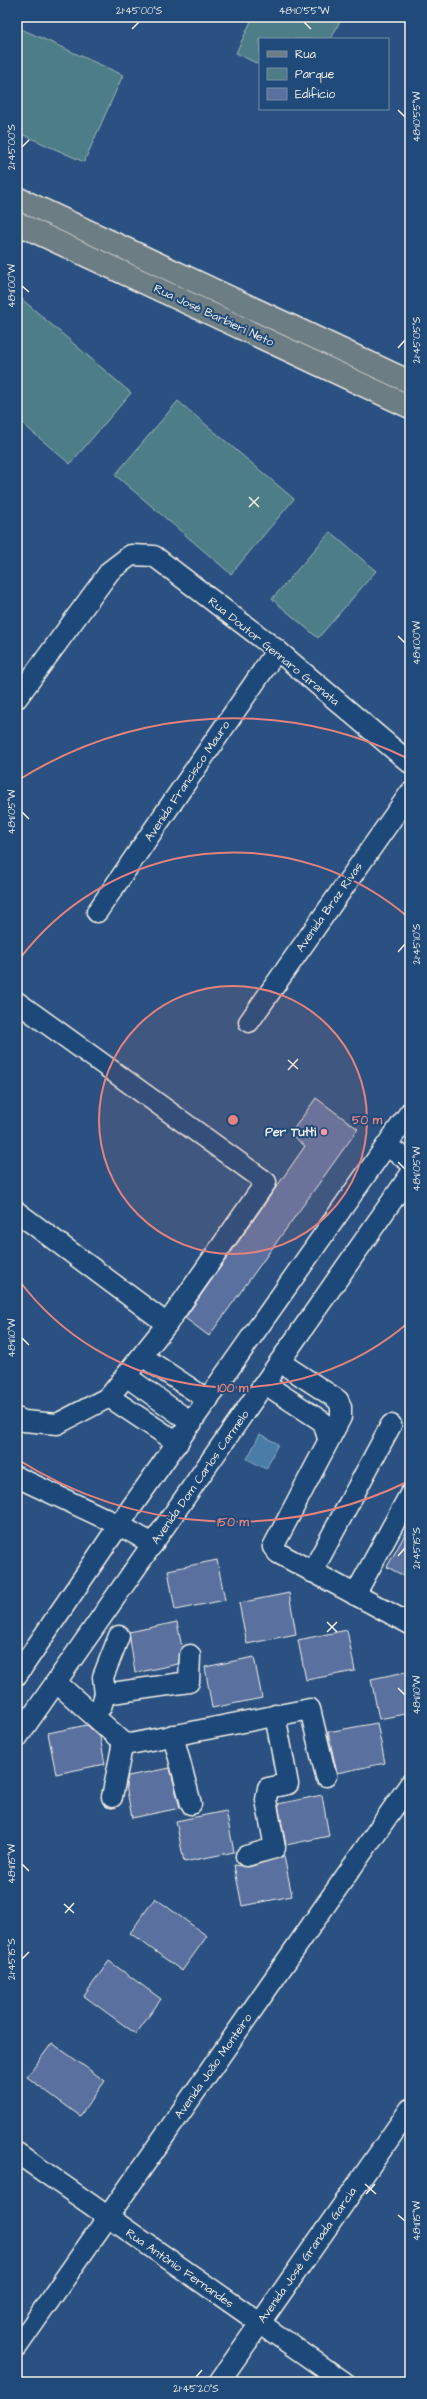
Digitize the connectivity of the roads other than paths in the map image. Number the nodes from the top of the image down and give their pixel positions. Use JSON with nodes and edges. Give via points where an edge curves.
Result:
{"nodes":[{"id":1,"x":17,"y":198,"type":"edge"},
{"id":2,"x":17,"y":223,"type":"edge"},
{"id":3,"x":410,"y":382,"type":"edge"},
{"id":4,"x":410,"y":407,"type":"edge"},
{"id":5,"x":277,"y":650,"type":"junction"},
{"id":6,"x":17,"y":698,"type":"edge"},
{"id":7,"x":410,"y":763,"type":"edge"},
{"id":8,"x":410,"y":793,"type":"edge"},
{"id":9,"x":97,"y":912,"type":"dead end"},
{"id":10,"x":17,"y":1002,"type":"edge"},
{"id":11,"x":249,"y":1022,"type":"dead end"},
{"id":12,"x":410,"y":1112,"type":"edge"},
{"id":13,"x":386,"y":1146,"type":"junction"},
{"id":14,"x":410,"y":1162,"type":"edge"},
{"id":15,"x":410,"y":1175,"type":"edge"},
{"id":16,"x":17,"y":1212,"type":"edge"},
{"id":17,"x":167,"y":1324,"type":"junction"},
{"id":18,"x":142,"y":1356,"type":"junction"},
{"id":19,"x":280,"y":1362,"type":"junction"},
{"id":20,"x":126,"y":1376,"type":"junction"},
{"id":21,"x":265,"y":1384,"type":"junction"},
{"id":22,"x":109,"y":1397,"type":"junction"},
{"id":23,"x":208,"y":1400,"type":"junction"},
{"id":24,"x":17,"y":1418,"type":"edge"},
{"id":25,"x":192,"y":1423,"type":"junction"},
{"id":26,"x":391,"y":1425,"type":"dead end"},
{"id":27,"x":328,"y":1438,"type":"junction"},
{"id":28,"x":178,"y":1443,"type":"junction"},
{"id":29,"x":17,"y":1477,"type":"edge"},
{"id":30,"x":410,"y":1494,"type":"edge"},
{"id":31,"x":119,"y":1525,"type":"junction"},
{"id":32,"x":153,"y":1544,"type":"junction"},
{"id":33,"x":312,"y":1572,"type":"junction"},
{"id":34,"x":355,"y":1595,"type":"junction"},
{"id":35,"x":410,"y":1624,"type":"edge"},
{"id":36,"x":119,"y":1636,"type":"dead end"},
{"id":37,"x":190,"y":1655,"type":"dead end"},
{"id":38,"x":17,"y":1675,"type":"edge"},
{"id":39,"x":57,"y":1683,"type":"junction"},
{"id":40,"x":105,"y":1694,"type":"junction"},
{"id":41,"x":275,"y":1715,"type":"junction"},
{"id":42,"x":97,"y":1718,"type":"junction"},
{"id":43,"x":173,"y":1735,"type":"junction"},
{"id":44,"x":17,"y":1738,"type":"edge"},
{"id":45,"x":123,"y":1742,"type":"junction"},
{"id":46,"x":326,"y":1776,"type":"dead end"},
{"id":47,"x":410,"y":1784,"type":"edge"},
{"id":48,"x":112,"y":1797,"type":"dead end"},
{"id":49,"x":191,"y":1804,"type":"dead end"},
{"id":50,"x":246,"y":1856,"type":"dead end"},
{"id":51,"x":410,"y":2109,"type":"edge"},
{"id":52,"x":17,"y":2153,"type":"edge"},
{"id":53,"x":107,"y":2218,"type":"junction"},
{"id":54,"x":260,"y":2323,"type":"junction"},
{"id":55,"x":17,"y":2347,"type":"edge"},
{"id":56,"x":219,"y":2382,"type":"edge"},
{"id":57,"x":344,"y":2382,"type":"edge"}],
"edges":[{"from":1,"to":3,"type":"main road","name":"Rua José Barbieri Neto"},
{"from":2,"to":4,"type":"main road","name":"Rua José Barbieri Neto"},
{"from":5,"to":6,"type":"street","name":"Rua Doutor Gennaro Granata","via":[[154,556],[131,555],[110,571]]},
{"from":5,"to":7,"type":"street","name":"Rua Doutor Gennaro Granata"},
{"from":5,"to":9,"type":"street","name":"Avenida Francisco Mauro"},
{"from":8,"to":11,"type":"street","name":"Avenida Braz Rivas"},
{"from":10,"to":17,"type":"street","via":[[266,1182]]},
{"from":12,"to":13,"type":"street"},
{"from":13,"to":14,"type":"street"},
{"from":13,"to":23,"type":"street"},
{"from":15,"to":19,"type":"street","name":"Avenida Dom Carlos Carmelo"},
{"from":16,"to":17,"type":"street"},
{"from":17,"to":18,"type":"street"},
{"from":18,"to":20,"type":"street"},
{"from":18,"to":23,"type":"street"},
{"from":19,"to":21,"type":"street","name":"Avenida Dom Carlos Carmelo"},
{"from":19,"to":27,"type":"street","via":[[338,1400],[341,1417]]},
{"from":20,"to":22,"type":"street"},
{"from":20,"to":25,"type":"street"},
{"from":21,"to":27,"type":"street","via":[[323,1422]]},
{"from":21,"to":32,"type":"street","name":"Avenida Dom Carlos Carmelo"},
{"from":22,"to":24,"type":"street","via":[[57,1424]]},
{"from":22,"to":28,"type":"street"},
{"from":23,"to":25,"type":"street"},
{"from":25,"to":28,"type":"street"},
{"from":26,"to":33,"type":"street"},
{"from":27,"to":33,"type":"street","via":[[273,1547],[278,1553]]},
{"from":28,"to":31,"type":"street"},
{"from":29,"to":31,"type":"street"},
{"from":30,"to":34,"type":"street"},
{"from":31,"to":32,"type":"street"},
{"from":31,"to":38,"type":"street"},
{"from":32,"to":39,"type":"street","name":"Avenida Dom Carlos Carmelo"},
{"from":33,"to":34,"type":"street"},
{"from":34,"to":35,"type":"street"},
{"from":36,"to":40,"type":"street","via":[[103,1677]]},
{"from":37,"to":40,"type":"street","via":[[189,1682]]},
{"from":39,"to":42,"type":"street"},
{"from":39,"to":44,"type":"street","name":"Avenida Dom Carlos Carmelo"},
{"from":40,"to":42,"type":"street"},
{"from":41,"to":43,"type":"street"},
{"from":41,"to":46,"type":"street","via":[[310,1708]]},
{"from":41,"to":50,"type":"street","via":[[288,1784],[268,1788],[266,1800],[275,1848]]},
{"from":42,"to":45,"type":"street"},
{"from":43,"to":45,"type":"street","via":[[130,1744]]},
{"from":43,"to":49,"type":"street"},
{"from":45,"to":48,"type":"street"},
{"from":47,"to":53,"type":"street","name":"Avenida João Monteiro"},
{"from":51,"to":54,"type":"street","name":"Avenida José Granada Garcia"},
{"from":52,"to":53,"type":"street","name":"Rua Antônio Fernandes"},
{"from":53,"to":54,"type":"street","name":"Rua Antônio Fernandes"},
{"from":53,"to":55,"type":"street","name":"Avenida João Monteiro"},
{"from":54,"to":56,"type":"street","name":"Avenida José Granada Garcia"},
{"from":54,"to":57,"type":"street","name":"Rua Antônio Fernandes"}]}
